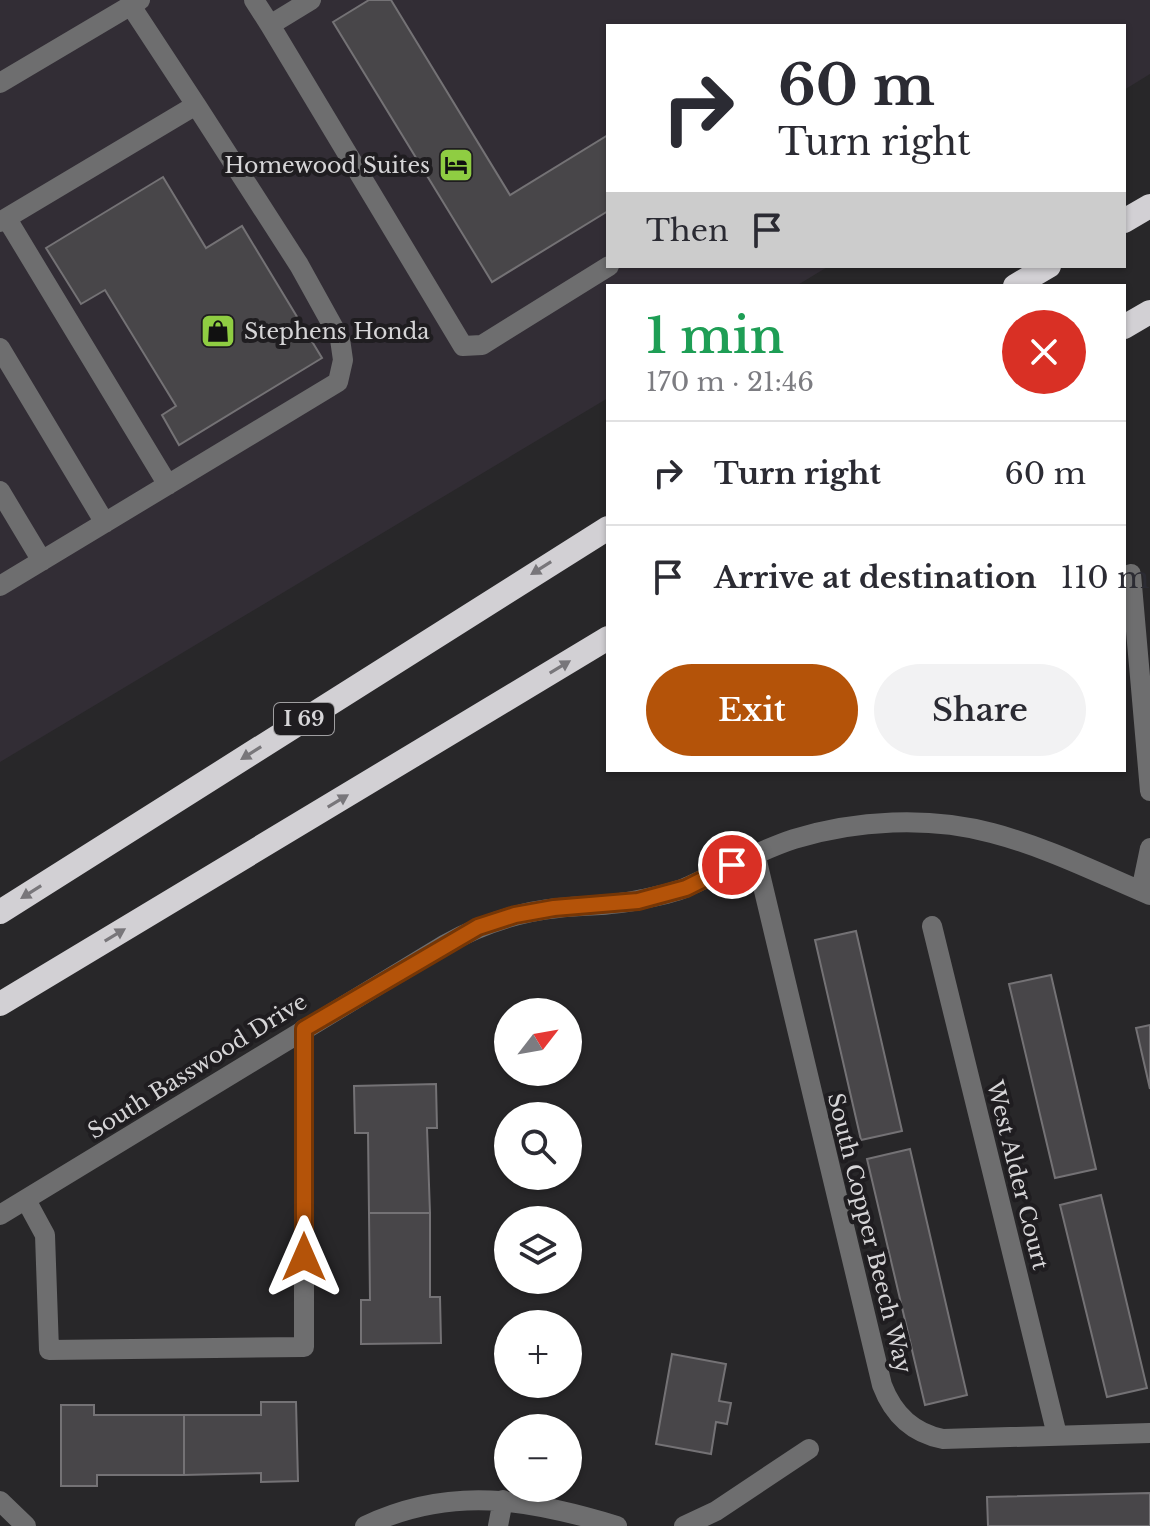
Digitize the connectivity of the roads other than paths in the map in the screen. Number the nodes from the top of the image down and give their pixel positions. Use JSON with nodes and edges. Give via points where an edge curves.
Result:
{"nodes":[{"id":1,"x":254,"y":0,"type":"edge"},
{"id":2,"x":311,"y":0,"type":"edge"},
{"id":3,"x":135,"y":3,"type":"edge"},
{"id":4,"x":270,"y":25,"type":"junction"},
{"id":5,"x":3,"y":74,"type":"edge"},
{"id":6,"x":196,"y":105,"type":"junction"},
{"id":7,"x":1150,"y":206,"type":"edge"},
{"id":8,"x":3,"y":220,"type":"edge"},
{"id":9,"x":1126,"y":220,"type":"edge"},
{"id":10,"x":606,"y":268,"type":"edge"},
{"id":11,"x":1046,"y":268,"type":"edge"},
{"id":12,"x":1018,"y":284,"type":"edge"},
{"id":13,"x":1150,"y":312,"type":"edge"},
{"id":14,"x":1126,"y":326,"type":"edge"},
{"id":15,"x":0,"y":348,"type":"edge"},
{"id":16,"x":168,"y":485,"type":"junction"},
{"id":17,"x":0,"y":491,"type":"edge"},
{"id":18,"x":105,"y":523,"type":"junction"},
{"id":19,"x":606,"y":529,"type":"edge"},
{"id":20,"x":42,"y":561,"type":"junction"},
{"id":21,"x":1131,"y":574,"type":"dead end"},
{"id":22,"x":0,"y":586,"type":"edge"},
{"id":23,"x":606,"y":639,"type":"edge"},
{"id":24,"x":1150,"y":791,"type":"edge"},
{"id":25,"x":1150,"y":848,"type":"edge"},
{"id":26,"x":755,"y":853,"type":"junction"},
{"id":27,"x":1146,"y":893,"type":"edge"},
{"id":28,"x":0,"y":912,"type":"edge"},
{"id":29,"x":932,"y":926,"type":"dead end"},
{"id":30,"x":0,"y":1004,"type":"edge"},
{"id":31,"x":304,"y":1029,"type":"junction"},
{"id":32,"x":26,"y":1200,"type":"junction"},
{"id":33,"x":0,"y":1215,"type":"edge"},
{"id":34,"x":1150,"y":1433,"type":"edge"},
{"id":35,"x":1057,"y":1435,"type":"junction"},
{"id":36,"x":809,"y":1449,"type":"dead end"},
{"id":37,"x":494,"y":1500,"type":"edge"},
{"id":38,"x":0,"y":1501,"type":"edge"},
{"id":39,"x":503,"y":1502,"type":"edge"},
{"id":40,"x":515,"y":1502,"type":"edge"},
{"id":41,"x":26,"y":1526,"type":"edge"},
{"id":42,"x":365,"y":1526,"type":"edge"},
{"id":43,"x":498,"y":1526,"type":"edge"},
{"id":44,"x":617,"y":1526,"type":"edge"},
{"id":45,"x":684,"y":1526,"type":"edge"}],
"edges":[{"from":1,"to":4,"type":"street"},
{"from":2,"to":4,"type":"street"},
{"from":3,"to":5,"type":"street"},
{"from":3,"to":6,"type":"street"},
{"from":4,"to":10,"type":"street","via":[[463,346],[482,345]]},
{"from":6,"to":8,"type":"street"},
{"from":6,"to":16,"type":"street","via":[[299,265],[340,339],[343,360],[338,382]]},
{"from":7,"to":9,"type":"highway"},
{"from":8,"to":16,"type":"street"},
{"from":11,"to":12,"type":"highway"},
{"from":13,"to":14,"type":"highway"},
{"from":15,"to":18,"type":"street"},
{"from":16,"to":18,"type":"street"},
{"from":17,"to":20,"type":"street"},
{"from":18,"to":20,"type":"street"},
{"from":19,"to":28,"type":"highway","number":"I 69","one_way":true},
{"from":20,"to":22,"type":"street"},
{"from":21,"to":24,"type":"street"},
{"from":30,"to":23,"type":"highway","one_way":true},
{"from":25,"to":27,"type":"street"},
{"from":26,"to":27,"type":"street","name":"South Basswood Drive","via":[[853,826],[951,826],[1012,838]]},
{"from":26,"to":31,"type":"street","name":"South Basswood Drive","via":[[686,888],[638,901],[554,908],[478,927]]},
{"from":26,"to":35,"type":"street","name":"South Copper Beech Way","via":[[889,1405],[914,1429],[943,1439]]},
{"from":29,"to":35,"type":"street","name":"West Alder Court"},
{"from":31,"to":32,"type":"street","name":"South Basswood Drive"},
{"from":31,"to":32,"type":"street","via":[[304,1347],[49,1350],[45,1235]]},
{"from":32,"to":33,"type":"street","name":"South Basswood Drive"},
{"from":34,"to":35,"type":"street","name":"South Copper Beech Way"},
{"from":36,"to":45,"type":"street","via":[[716,1511]]},
{"from":37,"to":42,"type":"street","via":[[438,1502]]},
{"from":38,"to":41,"type":"street"},
{"from":39,"to":43,"type":"street"},
{"from":40,"to":44,"type":"street"}]}
